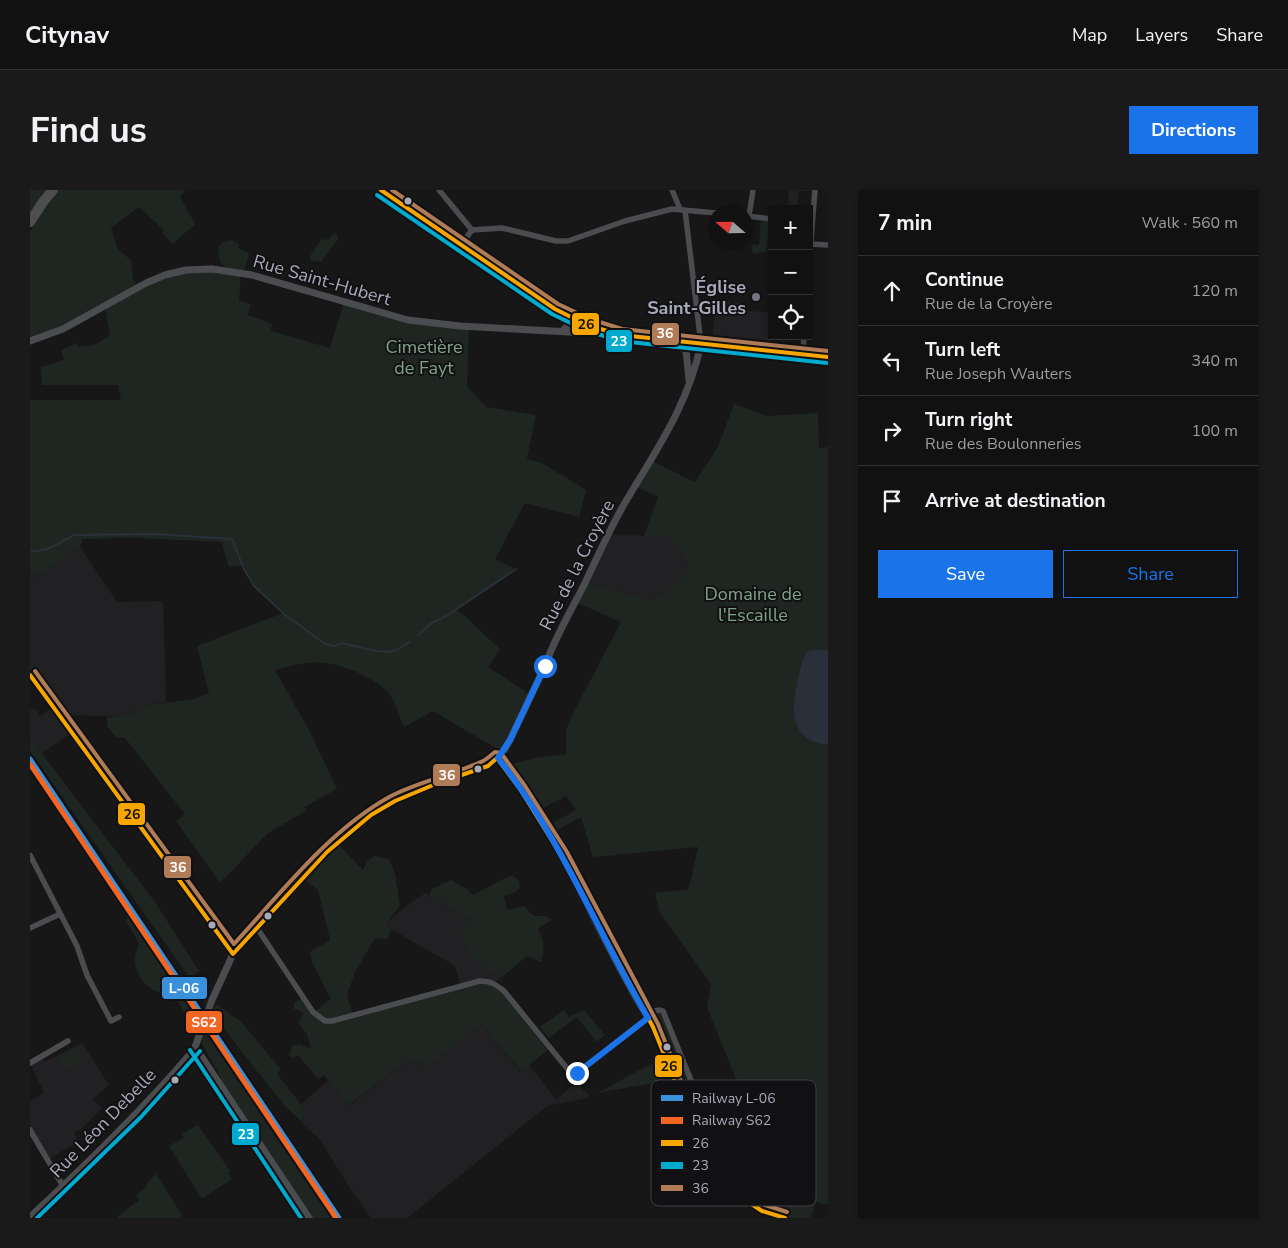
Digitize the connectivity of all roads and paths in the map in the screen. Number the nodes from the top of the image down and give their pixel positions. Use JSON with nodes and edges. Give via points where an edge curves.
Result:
{"nodes":[{"id":1,"x":53,"y":190,"type":"edge"},
{"id":2,"x":380,"y":190,"type":"edge"},
{"id":3,"x":439,"y":190,"type":"edge"},
{"id":4,"x":672,"y":190,"type":"edge"},
{"id":5,"x":753,"y":190,"type":"edge"},
{"id":6,"x":815,"y":190,"type":"edge"},
{"id":7,"x":750,"y":205,"type":"edge"},
{"id":8,"x":813,"y":206,"type":"edge"},
{"id":9,"x":682,"y":210,"type":"junction"},
{"id":10,"x":708,"y":212,"type":"edge"},
{"id":11,"x":753,"y":216,"type":"edge"},
{"id":12,"x":768,"y":218,"type":"edge"},
{"id":13,"x":30,"y":222,"type":"edge"},
{"id":14,"x":472,"y":230,"type":"junction"},
{"id":15,"x":813,"y":244,"type":"edge"},
{"id":16,"x":461,"y":245,"type":"junction"},
{"id":17,"x":828,"y":245,"type":"edge"},
{"id":18,"x":555,"y":309,"type":"junction"},
{"id":19,"x":585,"y":324,"type":"junction"},
{"id":20,"x":564,"y":329,"type":"junction"},
{"id":21,"x":582,"y":332,"type":"junction"},
{"id":22,"x":621,"y":335,"type":"junction"},
{"id":23,"x":30,"y":340,"type":"edge"},
{"id":24,"x":664,"y":340,"type":"junction"},
{"id":25,"x":804,"y":340,"type":"edge"},
{"id":26,"x":701,"y":344,"type":"junction"},
{"id":27,"x":803,"y":354,"type":"junction"},
{"id":28,"x":828,"y":357,"type":"edge"},
{"id":29,"x":689,"y":388,"type":"junction"},
{"id":30,"x":30,"y":675,"type":"edge"},
{"id":31,"x":498,"y":758,"type":"junction"},
{"id":32,"x":30,"y":854,"type":"edge"},
{"id":33,"x":60,"y":914,"type":"junction"},
{"id":34,"x":30,"y":928,"type":"edge"},
{"id":35,"x":257,"y":928,"type":"junction"},
{"id":36,"x":233,"y":954,"type":"junction"},
{"id":37,"x":646,"y":1016,"type":"junction"},
{"id":38,"x":119,"y":1017,"type":"dead end"},
{"id":39,"x":68,"y":1041,"type":"dead end"},
{"id":40,"x":195,"y":1045,"type":"junction"},
{"id":41,"x":30,"y":1063,"type":"edge"},
{"id":42,"x":691,"y":1080,"type":"edge"},
{"id":43,"x":30,"y":1130,"type":"edge"},
{"id":44,"x":63,"y":1186,"type":"junction"},
{"id":45,"x":30,"y":1216,"type":"edge"},
{"id":46,"x":309,"y":1218,"type":"edge"}],
"edges":[{"from":1,"to":13,"type":"highway"},
{"from":2,"to":16,"type":"main road"},
{"from":3,"to":14,"type":"street"},
{"from":4,"to":9,"type":"street"},
{"from":5,"to":7,"type":"street"},
{"from":6,"to":8,"type":"street"},
{"from":9,"to":10,"type":"street"},
{"from":9,"to":14,"type":"street","via":[[672,209],[625,221],[568,241],[495,227]]},
{"from":9,"to":26,"type":"street"},
{"from":11,"to":12,"type":"street"},
{"from":14,"to":16,"type":"street"},
{"from":15,"to":17,"type":"street"},
{"from":16,"to":18,"type":"main road"},
{"from":18,"to":19,"type":"main road"},
{"from":18,"to":20,"type":"street","via":[[567,319]]},
{"from":19,"to":20,"type":"street","via":[[575,323]]},
{"from":19,"to":21,"type":"street"},
{"from":19,"to":22,"type":"main road"},
{"from":20,"to":21,"type":"street","name":"Rue Saint-Hubert"},
{"from":20,"to":23,"type":"street","name":"Rue Saint-Hubert","via":[[460,326],[408,320],[252,275],[212,269],[165,275],[63,330]]},
{"from":21,"to":22,"type":"street","name":"Rue Saint-Hubert"},
{"from":22,"to":24,"type":"main road"},
{"from":24,"to":26,"type":"main road"},
{"from":24,"to":29,"type":"street","name":"Rue de la Croyère","via":[[686,350]]},
{"from":25,"to":27,"type":"street"},
{"from":26,"to":27,"type":"main road"},
{"from":26,"to":29,"type":"street","name":"Rue de la Croyère"},
{"from":27,"to":28,"type":"main road"},
{"from":29,"to":31,"type":"street","name":"Rue de la Croyère","via":[[659,448],[615,520],[510,740]]},
{"from":30,"to":36,"type":"street"},
{"from":31,"to":35,"type":"street","via":[[488,766],[395,801],[371,815],[328,852]]},
{"from":31,"to":37,"type":"street","via":[[550,834]]},
{"from":32,"to":33,"type":"street"},
{"from":33,"to":34,"type":"street"},
{"from":33,"to":38,"type":"street","via":[[111,1021]]},
{"from":35,"to":36,"type":"street"},
{"from":35,"to":37,"type":"street","via":[[313,1012],[325,1020],[332,1021],[489,981],[504,991],[570,1072],[577,1073]]},
{"from":36,"to":40,"type":"street"},
{"from":37,"to":42,"type":"street","via":[[663,1011]]},
{"from":39,"to":41,"type":"street"},
{"from":40,"to":44,"type":"street","name":"Rue Léon Debelle","via":[[161,1086]]},
{"from":40,"to":46,"type":"street"},
{"from":43,"to":44,"type":"street"},
{"from":44,"to":45,"type":"street","name":"Rue Léon Debelle"}]}
